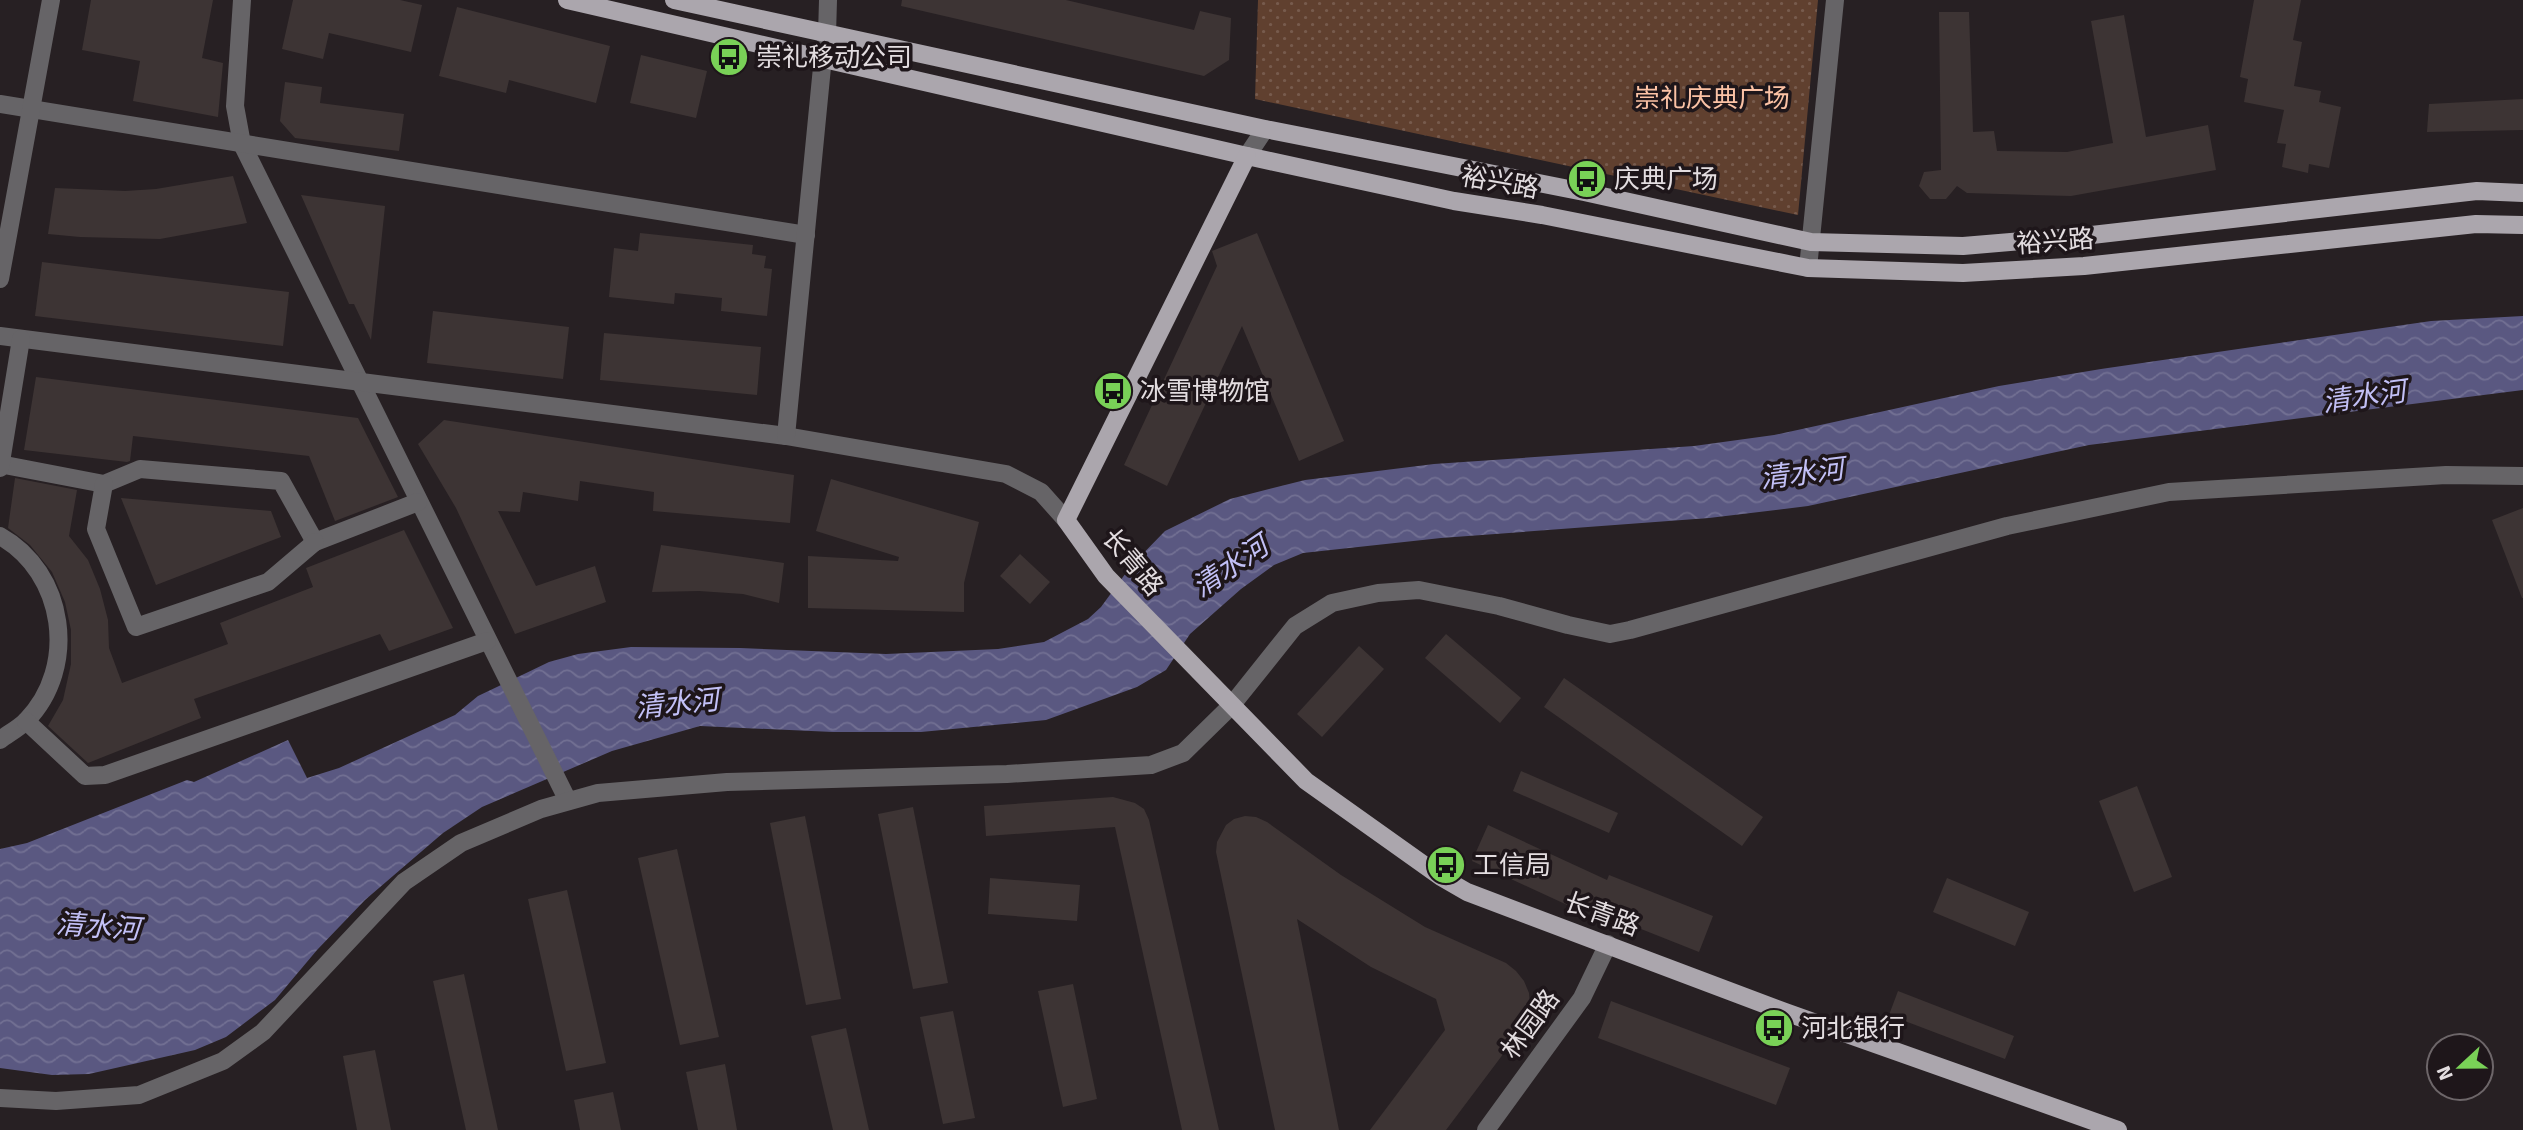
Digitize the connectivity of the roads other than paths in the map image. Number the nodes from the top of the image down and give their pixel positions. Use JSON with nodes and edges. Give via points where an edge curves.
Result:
{"nodes":[{"id":1,"x":51,"y":0,"type":"edge"},
{"id":2,"x":242,"y":0,"type":"edge"},
{"id":3,"x":567,"y":0,"type":"edge"},
{"id":4,"x":674,"y":0,"type":"edge"},
{"id":5,"x":828,"y":0,"type":"edge"},
{"id":6,"x":1835,"y":0,"type":"edge"},
{"id":7,"x":827,"y":35,"type":"junction"},
{"id":8,"x":823,"y":57,"type":"junction"},
{"id":9,"x":0,"y":104,"type":"edge"},
{"id":10,"x":31,"y":111,"type":"junction"},
{"id":11,"x":1265,"y":129,"type":"junction"},
{"id":12,"x":242,"y":144,"type":"junction"},
{"id":13,"x":1247,"y":156,"type":"junction"},
{"id":14,"x":2523,"y":193,"type":"edge"},
{"id":15,"x":2523,"y":225,"type":"edge"},
{"id":16,"x":806,"y":235,"type":"junction"},
{"id":17,"x":1811,"y":242,"type":"junction"},
{"id":18,"x":1808,"y":268,"type":"junction"},
{"id":19,"x":0,"y":279,"type":"edge"},
{"id":20,"x":0,"y":337,"type":"edge"},
{"id":21,"x":21,"y":339,"type":"junction"},
{"id":22,"x":358,"y":382,"type":"junction"},
{"id":23,"x":786,"y":436,"type":"junction"},
{"id":24,"x":0,"y":465,"type":"edge"},
{"id":25,"x":2523,"y":476,"type":"edge"},
{"id":26,"x":104,"y":484,"type":"junction"},
{"id":27,"x":418,"y":502,"type":"junction"},
{"id":28,"x":1066,"y":520,"type":"junction"},
{"id":29,"x":0,"y":536,"type":"edge"},
{"id":30,"x":315,"y":542,"type":"junction"},
{"id":31,"x":488,"y":641,"type":"junction"},
{"id":32,"x":1231,"y":705,"type":"junction"},
{"id":33,"x":26,"y":721,"type":"junction"},
{"id":34,"x":0,"y":740,"type":"edge"},
{"id":35,"x":568,"y":801,"type":"junction"},
{"id":36,"x":1608,"y":944,"type":"junction"},
{"id":37,"x":0,"y":1098,"type":"edge"},
{"id":38,"x":1486,"y":1130,"type":"edge"},
{"id":39,"x":2118,"y":1130,"type":"edge"}],
"edges":[{"from":1,"to":10,"type":"street"},
{"from":2,"to":12,"type":"street","via":[[235,106]]},
{"from":3,"to":8,"type":"main road","name":"裕兴路"},
{"from":4,"to":7,"type":"main road","name":"裕兴路"},
{"from":5,"to":7,"type":"street"},
{"from":6,"to":17,"type":"street"},
{"from":7,"to":8,"type":"street"},
{"from":7,"to":11,"type":"main road","name":"裕兴路"},
{"from":8,"to":13,"type":"main road","name":"裕兴路"},
{"from":8,"to":16,"type":"street"},
{"from":9,"to":10,"type":"street"},
{"from":10,"to":12,"type":"street"},
{"from":10,"to":19,"type":"street"},
{"from":11,"to":13,"type":"street"},
{"from":11,"to":17,"type":"main road","name":"裕兴路"},
{"from":12,"to":16,"type":"street"},
{"from":12,"to":22,"type":"street"},
{"from":13,"to":18,"type":"main road","name":"裕兴路","via":[[1454,201]]},
{"from":13,"to":28,"type":"main road"},
{"from":14,"to":17,"type":"main road","name":"裕兴路","via":[[2477,191],[1963,246]]},
{"from":15,"to":18,"type":"main road","name":"裕兴路","via":[[2476,224],[2071,267],[1963,273]]},
{"from":16,"to":23,"type":"street"},
{"from":17,"to":18,"type":"street"},
{"from":20,"to":21,"type":"street"},
{"from":21,"to":22,"type":"street"},
{"from":21,"to":24,"type":"street"},
{"from":22,"to":23,"type":"street"},
{"from":22,"to":27,"type":"street"},
{"from":23,"to":28,"type":"street","via":[[1006,474],[1041,492]]},
{"from":24,"to":26,"type":"street"},
{"from":25,"to":32,"type":"street","via":[[2446,475],[2169,492],[2007,526],[1610,634],[1419,590],[1378,593],[1332,603],[1294,626]]},
{"from":26,"to":30,"type":"street","via":[[140,469],[281,481]]},
{"from":26,"to":30,"type":"street","via":[[96,529],[136,628],[268,582]]},
{"from":27,"to":30,"type":"street"},
{"from":27,"to":31,"type":"street"},
{"from":28,"to":32,"type":"main road","name":"长青路","via":[[1105,576]]},
{"from":29,"to":33,"type":"street","via":[[15,544],[41,573],[57,610],[59,649],[49,688]]},
{"from":31,"to":33,"type":"street","via":[[106,775],[85,776]]},
{"from":31,"to":35,"type":"street"},
{"from":32,"to":35,"type":"street","via":[[1182,753],[1152,765],[1007,775],[727,782],[598,793]]},
{"from":32,"to":36,"type":"main road","name":"长青路","via":[[1306,781],[1441,877],[1467,892]]},
{"from":33,"to":34,"type":"street"},
{"from":35,"to":37,"type":"street","via":[[461,843],[404,882],[262,1032],[223,1061],[139,1095],[56,1101]]},
{"from":36,"to":38,"type":"street","name":"林园路","via":[[1582,998]]},
{"from":36,"to":39,"type":"main road","name":"长青路"}]}
